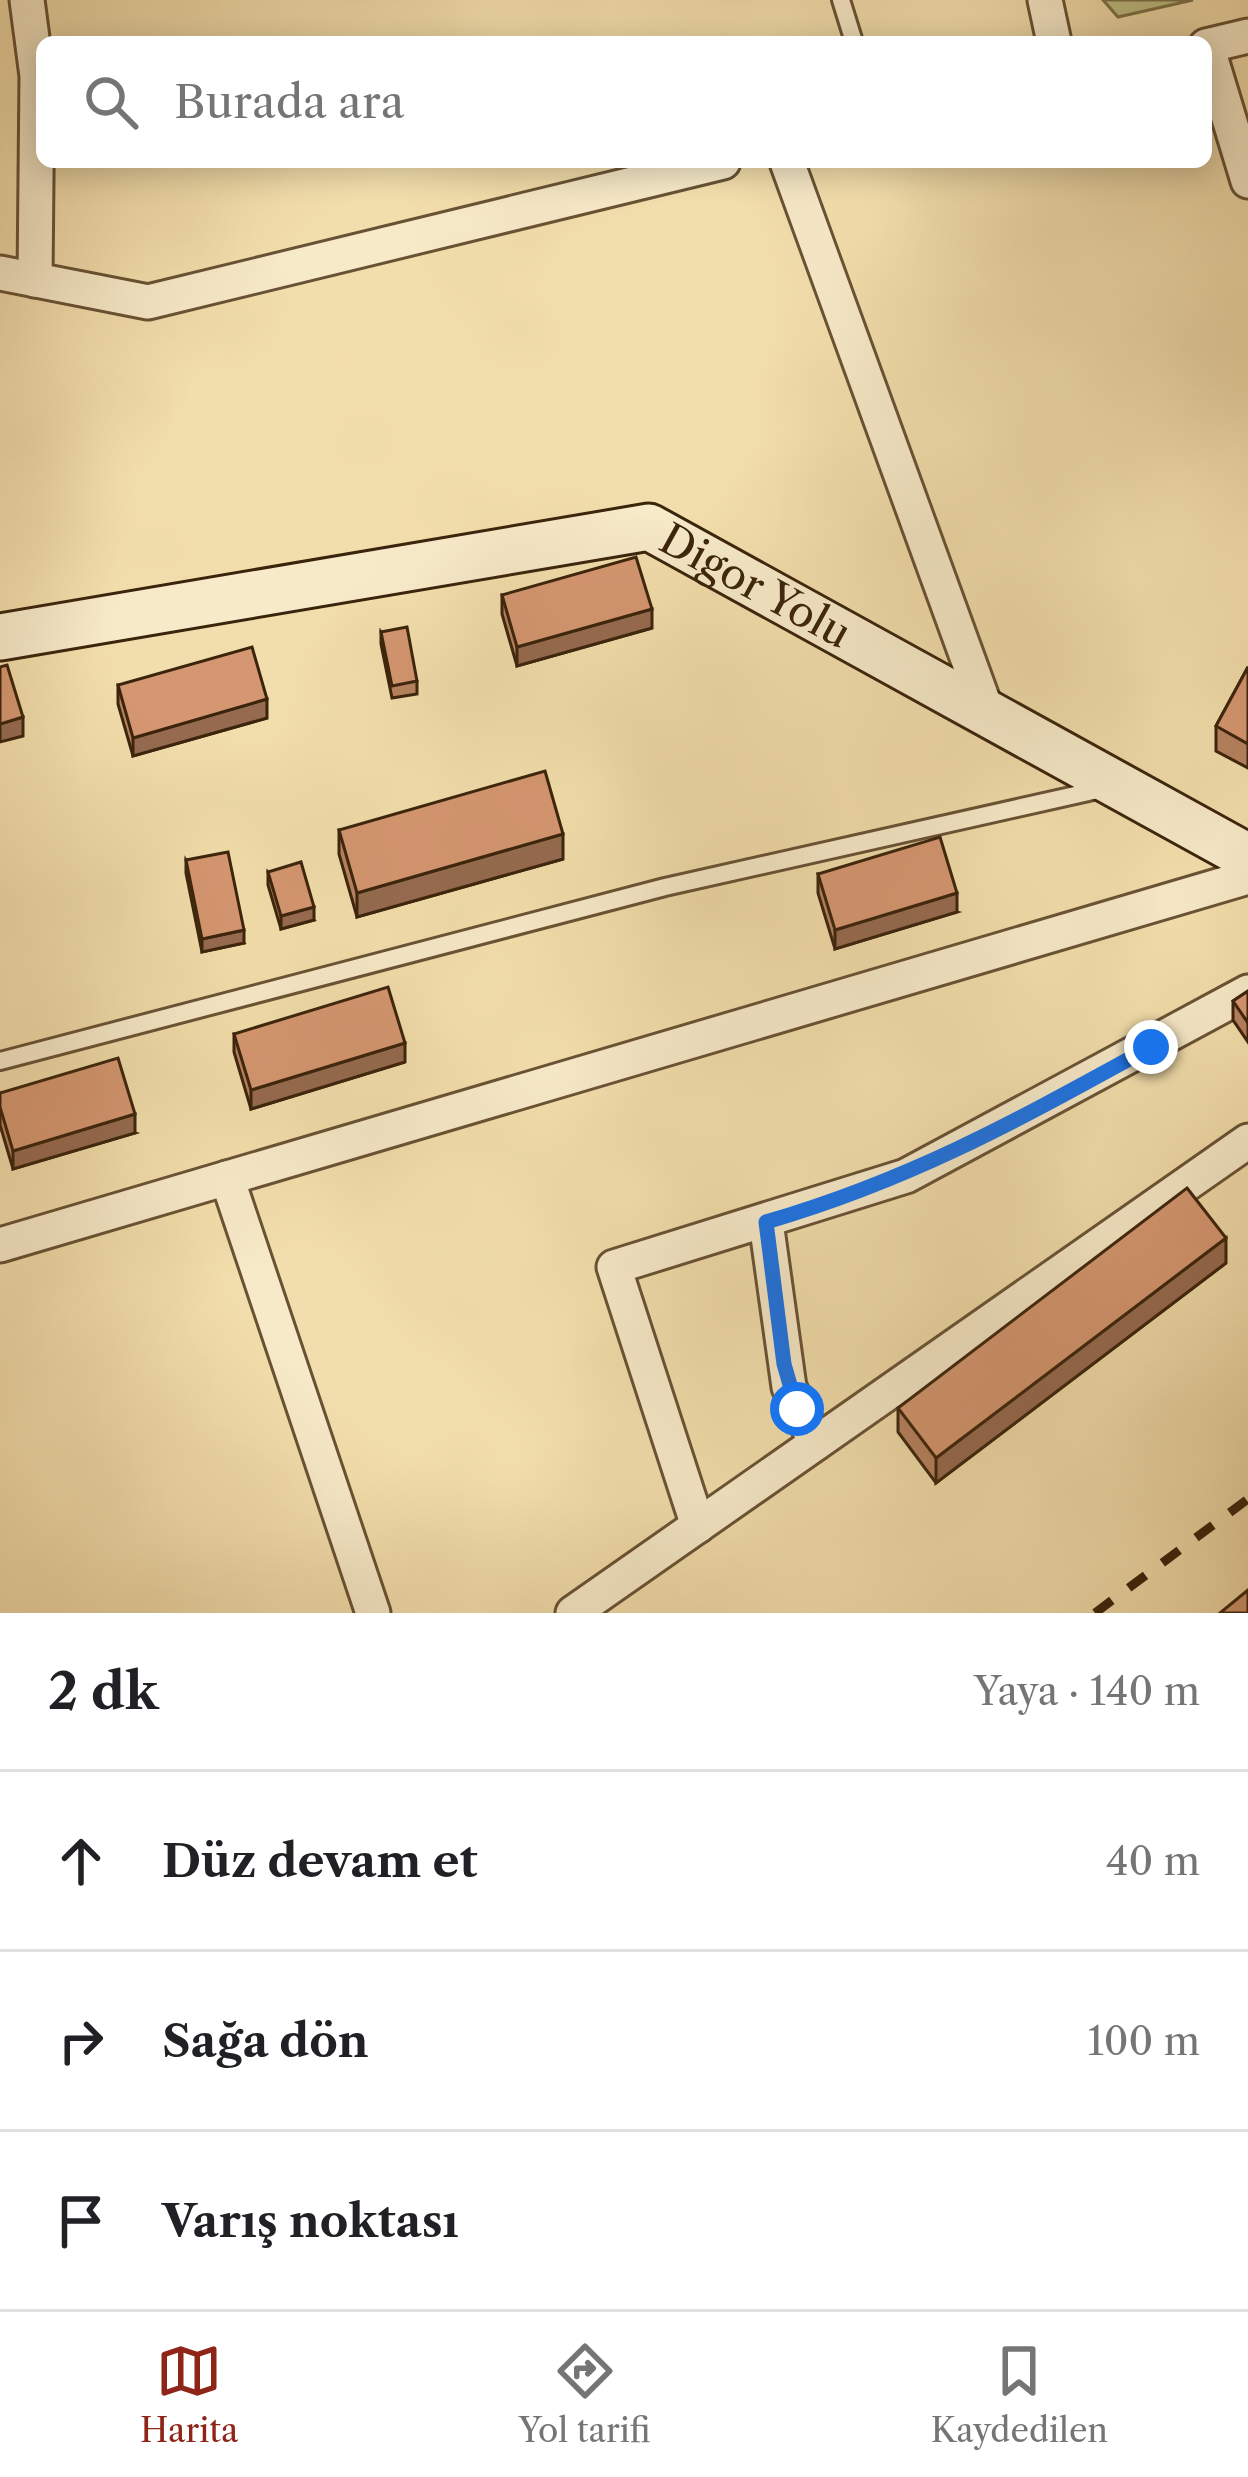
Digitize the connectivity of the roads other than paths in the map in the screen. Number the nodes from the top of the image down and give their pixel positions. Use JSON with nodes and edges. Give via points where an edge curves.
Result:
{"nodes":[{"id":1,"x":27,"y":0,"type":"edge"},
{"id":2,"x":842,"y":0,"type":"edge"},
{"id":3,"x":1046,"y":0,"type":"edge"},
{"id":4,"x":852,"y":36,"type":"edge"},
{"id":5,"x":1053,"y":36,"type":"edge"},
{"id":6,"x":1248,"y":36,"type":"edge"},
{"id":7,"x":1212,"y":45,"type":"edge"},
{"id":8,"x":1212,"y":65,"type":"edge"},
{"id":9,"x":36,"y":68,"type":"edge"},
{"id":10,"x":36,"y":168,"type":"edge"},
{"id":11,"x":698,"y":168,"type":"edge"},
{"id":12,"x":789,"y":168,"type":"edge"},
{"id":13,"x":1248,"y":181,"type":"edge"},
{"id":14,"x":0,"y":273,"type":"edge"},
{"id":15,"x":35,"y":280,"type":"junction"},
{"id":16,"x":0,"y":637,"type":"edge"},
{"id":17,"x":990,"y":720,"type":"junction"},
{"id":18,"x":1114,"y":786,"type":"junction"},
{"id":19,"x":1248,"y":857,"type":"edge"},
{"id":20,"x":1248,"y":877,"type":"edge"},
{"id":21,"x":1248,"y":992,"type":"edge"},
{"id":22,"x":0,"y":1061,"type":"edge"},
{"id":23,"x":1248,"y":1141,"type":"edge"},
{"id":24,"x":227,"y":1178,"type":"junction"},
{"id":25,"x":766,"y":1222,"type":"junction"},
{"id":26,"x":0,"y":1245,"type":"edge"},
{"id":27,"x":816,"y":1443,"type":"junction"},
{"id":28,"x":698,"y":1526,"type":"junction"},
{"id":29,"x":373,"y":1613,"type":"edge"},
{"id":30,"x":573,"y":1613,"type":"edge"}],
"edges":[{"from":1,"to":9,"type":"street"},
{"from":2,"to":4,"type":"lane"},
{"from":3,"to":5,"type":"street"},
{"from":6,"to":7,"type":"street"},
{"from":8,"to":13,"type":"street"},
{"from":10,"to":15,"type":"street"},
{"from":11,"to":15,"type":"street","via":[[148,302]]},
{"from":12,"to":17,"type":"street"},
{"from":14,"to":15,"type":"street"},
{"from":16,"to":17,"type":"main road","name":"Digor Yolu","via":[[649,527]]},
{"from":17,"to":18,"type":"main road","name":"Digor Yolu"},
{"from":18,"to":19,"type":"main road","name":"Digor Yolu"},
{"from":18,"to":22,"type":"lane","via":[[665,887]]},
{"from":20,"to":24,"type":"street"},
{"from":21,"to":25,"type":"street","via":[[949,1157]]},
{"from":23,"to":27,"type":"street"},
{"from":24,"to":26,"type":"street"},
{"from":24,"to":29,"type":"street"},
{"from":25,"to":27,"type":"street","via":[[789,1387]]},
{"from":25,"to":28,"type":"street","via":[[614,1267]]},
{"from":27,"to":28,"type":"street"},
{"from":28,"to":30,"type":"street"}]}
